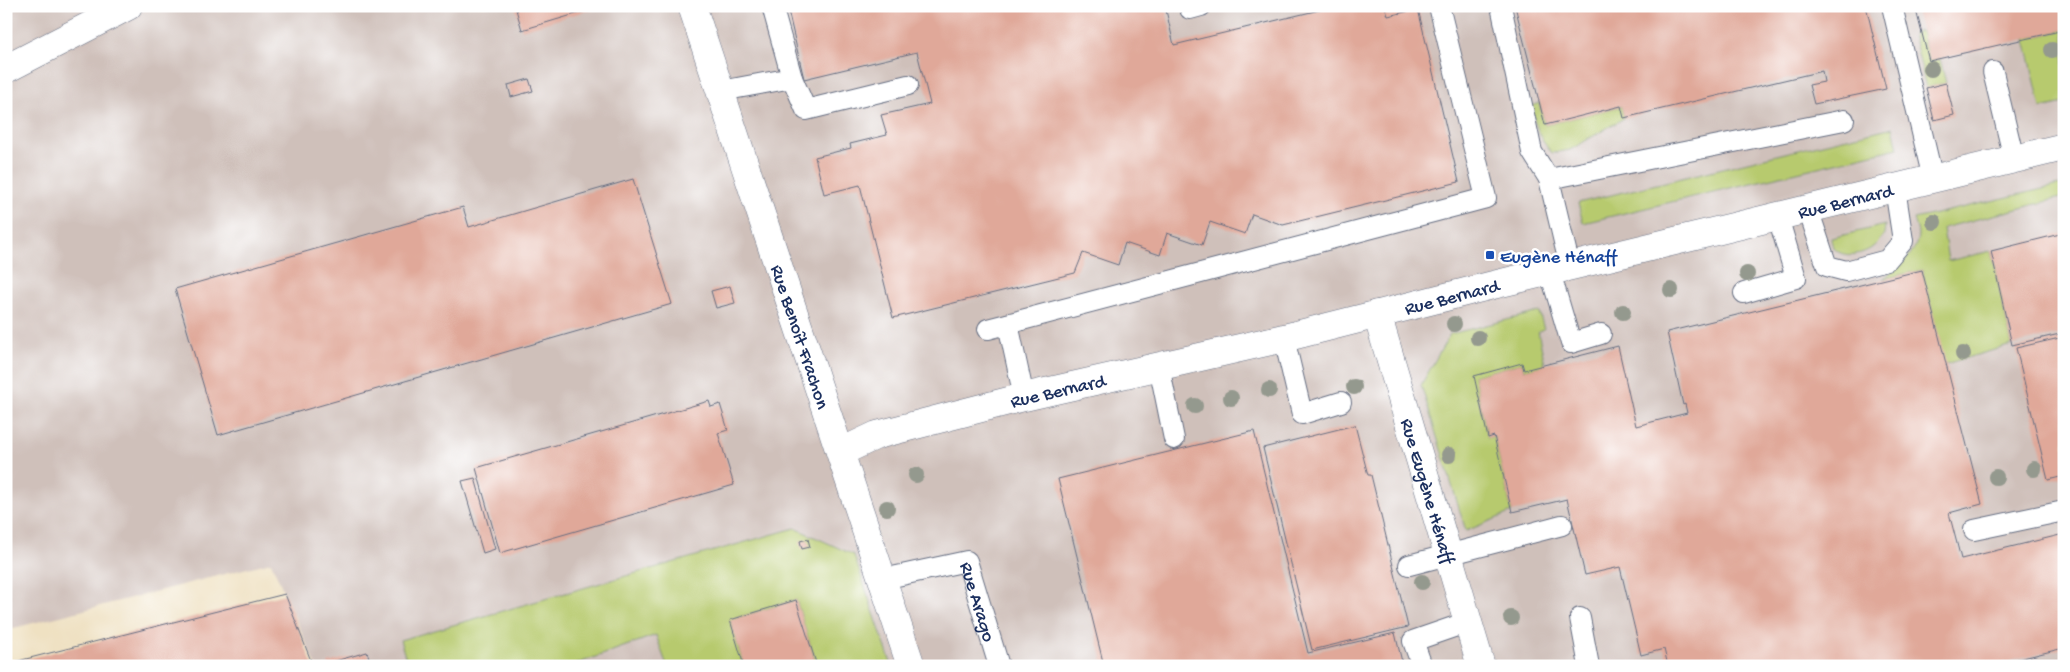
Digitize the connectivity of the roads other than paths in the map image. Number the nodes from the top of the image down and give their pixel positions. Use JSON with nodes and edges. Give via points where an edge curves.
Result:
{"nodes":[{"id":1,"x":128,"y":6,"type":"edge"},
{"id":2,"x":692,"y":6,"type":"edge"},
{"id":3,"x":772,"y":6,"type":"edge"},
{"id":4,"x":1439,"y":6,"type":"edge"},
{"id":5,"x":1501,"y":6,"type":"edge"},
{"id":6,"x":1892,"y":6,"type":"edge"},
{"id":7,"x":6,"y":69,"type":"edge"},
{"id":8,"x":1993,"y":72,"type":"dead end"},
{"id":9,"x":792,"y":78,"type":"junction"},
{"id":10,"x":908,"y":85,"type":"dead end"},
{"id":11,"x":720,"y":91,"type":"junction"},
{"id":12,"x":1844,"y":120,"type":"dead end"},
{"id":13,"x":2064,"y":147,"type":"edge"},
{"id":14,"x":2014,"y":159,"type":"junction"},
{"id":15,"x":1933,"y":179,"type":"junction"},
{"id":16,"x":1549,"y":180,"type":"junction"},
{"id":17,"x":1895,"y":188,"type":"junction"},
{"id":18,"x":1808,"y":209,"type":"junction"},
{"id":19,"x":1778,"y":217,"type":"junction"},
{"id":20,"x":1560,"y":269,"type":"junction"},
{"id":21,"x":1744,"y":293,"type":"dead end"},
{"id":22,"x":1377,"y":314,"type":"junction"},
{"id":23,"x":1008,"y":324,"type":"junction"},
{"id":24,"x":988,"y":329,"type":"dead end"},
{"id":25,"x":1601,"y":334,"type":"dead end"},
{"id":26,"x":1284,"y":338,"type":"junction"},
{"id":27,"x":1159,"y":366,"type":"junction"},
{"id":28,"x":1024,"y":397,"type":"junction"},
{"id":29,"x":1341,"y":402,"type":"dead end"},
{"id":30,"x":1174,"y":439,"type":"dead end"},
{"id":31,"x":841,"y":452,"type":"junction"},
{"id":32,"x":2064,"y":511,"type":"edge"},
{"id":33,"x":1562,"y":525,"type":"dead end"},
{"id":34,"x":1974,"y":530,"type":"dead end"},
{"id":35,"x":1448,"y":555,"type":"junction"},
{"id":36,"x":1409,"y":565,"type":"dead end"},
{"id":37,"x":883,"y":579,"type":"junction"},
{"id":38,"x":1580,"y":618,"type":"dead end"},
{"id":39,"x":1468,"y":622,"type":"junction"},
{"id":40,"x":911,"y":666,"type":"edge"},
{"id":41,"x":998,"y":666,"type":"edge"},
{"id":42,"x":1422,"y":666,"type":"edge"},
{"id":43,"x":1481,"y":666,"type":"edge"},
{"id":44,"x":1589,"y":666,"type":"edge"}],
"edges":[{"from":1,"to":7,"type":"street"},
{"from":2,"to":11,"type":"street","name":"Rue Benoît Frachon"},
{"from":3,"to":9,"type":"lane"},
{"from":4,"to":23,"type":"lane","via":[[1486,198]]},
{"from":5,"to":16,"type":"lane","via":[[1532,152]]},
{"from":6,"to":15,"type":"lane"},
{"from":8,"to":14,"type":"lane"},
{"from":9,"to":10,"type":"lane","via":[[806,110]]},
{"from":9,"to":11,"type":"lane"},
{"from":11,"to":31,"type":"street","name":"Rue Benoît Frachon"},
{"from":12,"to":16,"type":"lane"},
{"from":13,"to":14,"type":"street","name":"Rue Bernard"},
{"from":14,"to":15,"type":"street","name":"Rue Bernard"},
{"from":15,"to":17,"type":"street","name":"Rue Bernard"},
{"from":16,"to":20,"type":"lane"},
{"from":17,"to":18,"type":"street","name":"Rue Bernard"},
{"from":17,"to":18,"type":"lane","via":[[1903,241],[1887,260],[1846,272],[1827,266]]},
{"from":18,"to":19,"type":"street","name":"Rue Bernard"},
{"from":19,"to":20,"type":"street","name":"Rue Bernard"},
{"from":19,"to":21,"type":"lane","via":[[1796,278]]},
{"from":20,"to":22,"type":"street","name":"Rue Bernard"},
{"from":20,"to":25,"type":"lane","via":[[1571,343]]},
{"from":22,"to":26,"type":"street","name":"Rue Bernard"},
{"from":22,"to":35,"type":"street","name":"Rue Eugène Hénaff"},
{"from":23,"to":24,"type":"lane"},
{"from":23,"to":28,"type":"lane"},
{"from":26,"to":27,"type":"street","name":"Rue Bernard"},
{"from":26,"to":29,"type":"lane","via":[[1302,414]]},
{"from":27,"to":28,"type":"street","name":"Rue Bernard"},
{"from":27,"to":30,"type":"lane"},
{"from":28,"to":31,"type":"street","name":"Rue Bernard","via":[[877,436]]},
{"from":31,"to":37,"type":"street","name":"Rue Benoît Frachon"},
{"from":32,"to":34,"type":"lane"},
{"from":33,"to":35,"type":"lane"},
{"from":35,"to":36,"type":"lane"},
{"from":35,"to":39,"type":"street","name":"Rue Eugène Hénaff"},
{"from":37,"to":40,"type":"street","name":"Rue Benoît Frachon"},
{"from":37,"to":41,"type":"lane","name":"Rue Arago","via":[[967,561]]},
{"from":38,"to":44,"type":"lane"},
{"from":39,"to":42,"type":"lane","via":[[1413,641]]},
{"from":39,"to":43,"type":"street","name":"Rue Eugène Hénaff"}]}
